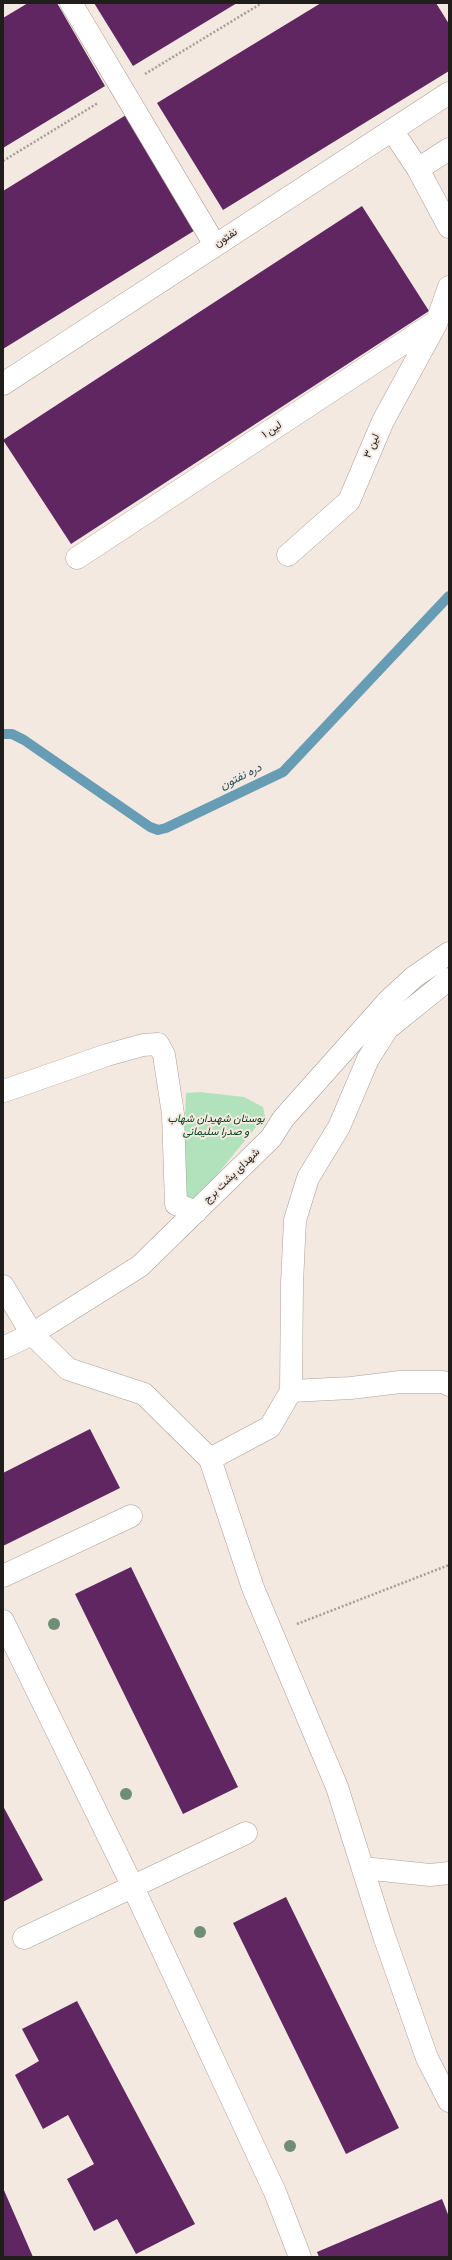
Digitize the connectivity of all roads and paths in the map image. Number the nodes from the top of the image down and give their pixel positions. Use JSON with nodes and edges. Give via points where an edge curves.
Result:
{"nodes":[{"id":1,"x":70,"y":3,"type":"edge"},
{"id":2,"x":449,"y":93,"type":"edge"},
{"id":3,"x":392,"y":130,"type":"junction"},
{"id":4,"x":449,"y":149,"type":"edge"},
{"id":5,"x":418,"y":169,"type":"junction"},
{"id":6,"x":449,"y":227,"type":"edge"},
{"id":7,"x":215,"y":245,"type":"junction"},
{"id":8,"x":449,"y":287,"type":"edge"},
{"id":9,"x":437,"y":321,"type":"junction"},
{"id":10,"x":3,"y":384,"type":"edge"},
{"id":11,"x":288,"y":555,"type":"dead end"},
{"id":12,"x":77,"y":558,"type":"dead end"},
{"id":13,"x":449,"y":953,"type":"edge"},
{"id":14,"x":449,"y":979,"type":"edge"},
{"id":15,"x":4,"y":1091,"type":"dead end"},
{"id":16,"x":176,"y":1204,"type":"junction"},
{"id":17,"x":196,"y":1212,"type":"junction"},
{"id":18,"x":174,"y":1232,"type":"junction"},
{"id":19,"x":3,"y":1286,"type":"edge"},
{"id":20,"x":32,"y":1334,"type":"junction"},
{"id":21,"x":3,"y":1348,"type":"edge"},
{"id":22,"x":449,"y":1386,"type":"edge"},
{"id":23,"x":291,"y":1391,"type":"junction"},
{"id":24,"x":210,"y":1459,"type":"junction"},
{"id":25,"x":131,"y":1516,"type":"dead end"},
{"id":26,"x":449,"y":1565,"type":"edge"},
{"id":27,"x":3,"y":1576,"type":"edge"},
{"id":28,"x":3,"y":1621,"type":"edge"},
{"id":29,"x":272,"y":1633,"type":"junction"},
{"id":30,"x":246,"y":1833,"type":"dead end"},
{"id":31,"x":362,"y":1868,"type":"junction"},
{"id":32,"x":449,"y":1873,"type":"edge"},
{"id":33,"x":133,"y":1886,"type":"junction"},
{"id":34,"x":24,"y":1938,"type":"dead end"},
{"id":35,"x":449,"y":2101,"type":"edge"},
{"id":36,"x":300,"y":2257,"type":"edge"}],
"edges":[{"from":1,"to":7,"type":"street"},
{"from":2,"to":3,"type":"street","name":"نفتون"},
{"from":3,"to":5,"type":"street"},
{"from":3,"to":7,"type":"street","name":"نفتون"},
{"from":4,"to":5,"type":"street"},
{"from":5,"to":6,"type":"street"},
{"from":7,"to":10,"type":"street","name":"نفتون"},
{"from":8,"to":9,"type":"street"},
{"from":9,"to":11,"type":"street","name":"لین ۳","via":[[383,421],[349,501]]},
{"from":9,"to":12,"type":"street","name":"لین ۱"},
{"from":13,"to":17,"type":"street","name":"شهدای پشت برج","via":[[414,977],[389,1000],[283,1119],[271,1138]]},
{"from":14,"to":23,"type":"street","via":[[387,1029],[368,1059],[339,1127],[308,1178],[295,1220]]},
{"from":15,"to":16,"type":"street","via":[[107,1055],[143,1045],[158,1044],[164,1055],[172,1114]]},
{"from":16,"to":17,"type":"street"},
{"from":16,"to":18,"type":"street"},
{"from":17,"to":18,"type":"street","name":"شهدای پشت برج"},
{"from":18,"to":20,"type":"street","name":"شهدای پشت برج","via":[[140,1266]]},
{"from":19,"to":20,"type":"street"},
{"from":20,"to":21,"type":"street","name":"شهدای پشت برج"},
{"from":20,"to":24,"type":"street","via":[[68,1369],[144,1394]]},
{"from":22,"to":23,"type":"street","via":[[443,1382],[400,1382]]},
{"from":23,"to":24,"type":"street","via":[[270,1427]]},
{"from":24,"to":29,"type":"street","via":[[253,1588]]},
{"from":25,"to":27,"type":"street"},
{"from":26,"to":29,"type":"path"},
{"from":28,"to":33,"type":"street"},
{"from":29,"to":31,"type":"street","via":[[337,1787]]},
{"from":30,"to":33,"type":"street"},
{"from":31,"to":32,"type":"street","via":[[430,1875]]},
{"from":31,"to":35,"type":"street","via":[[427,2058]]},
{"from":33,"to":34,"type":"street"},
{"from":33,"to":36,"type":"street","via":[[275,2192]]}]}
